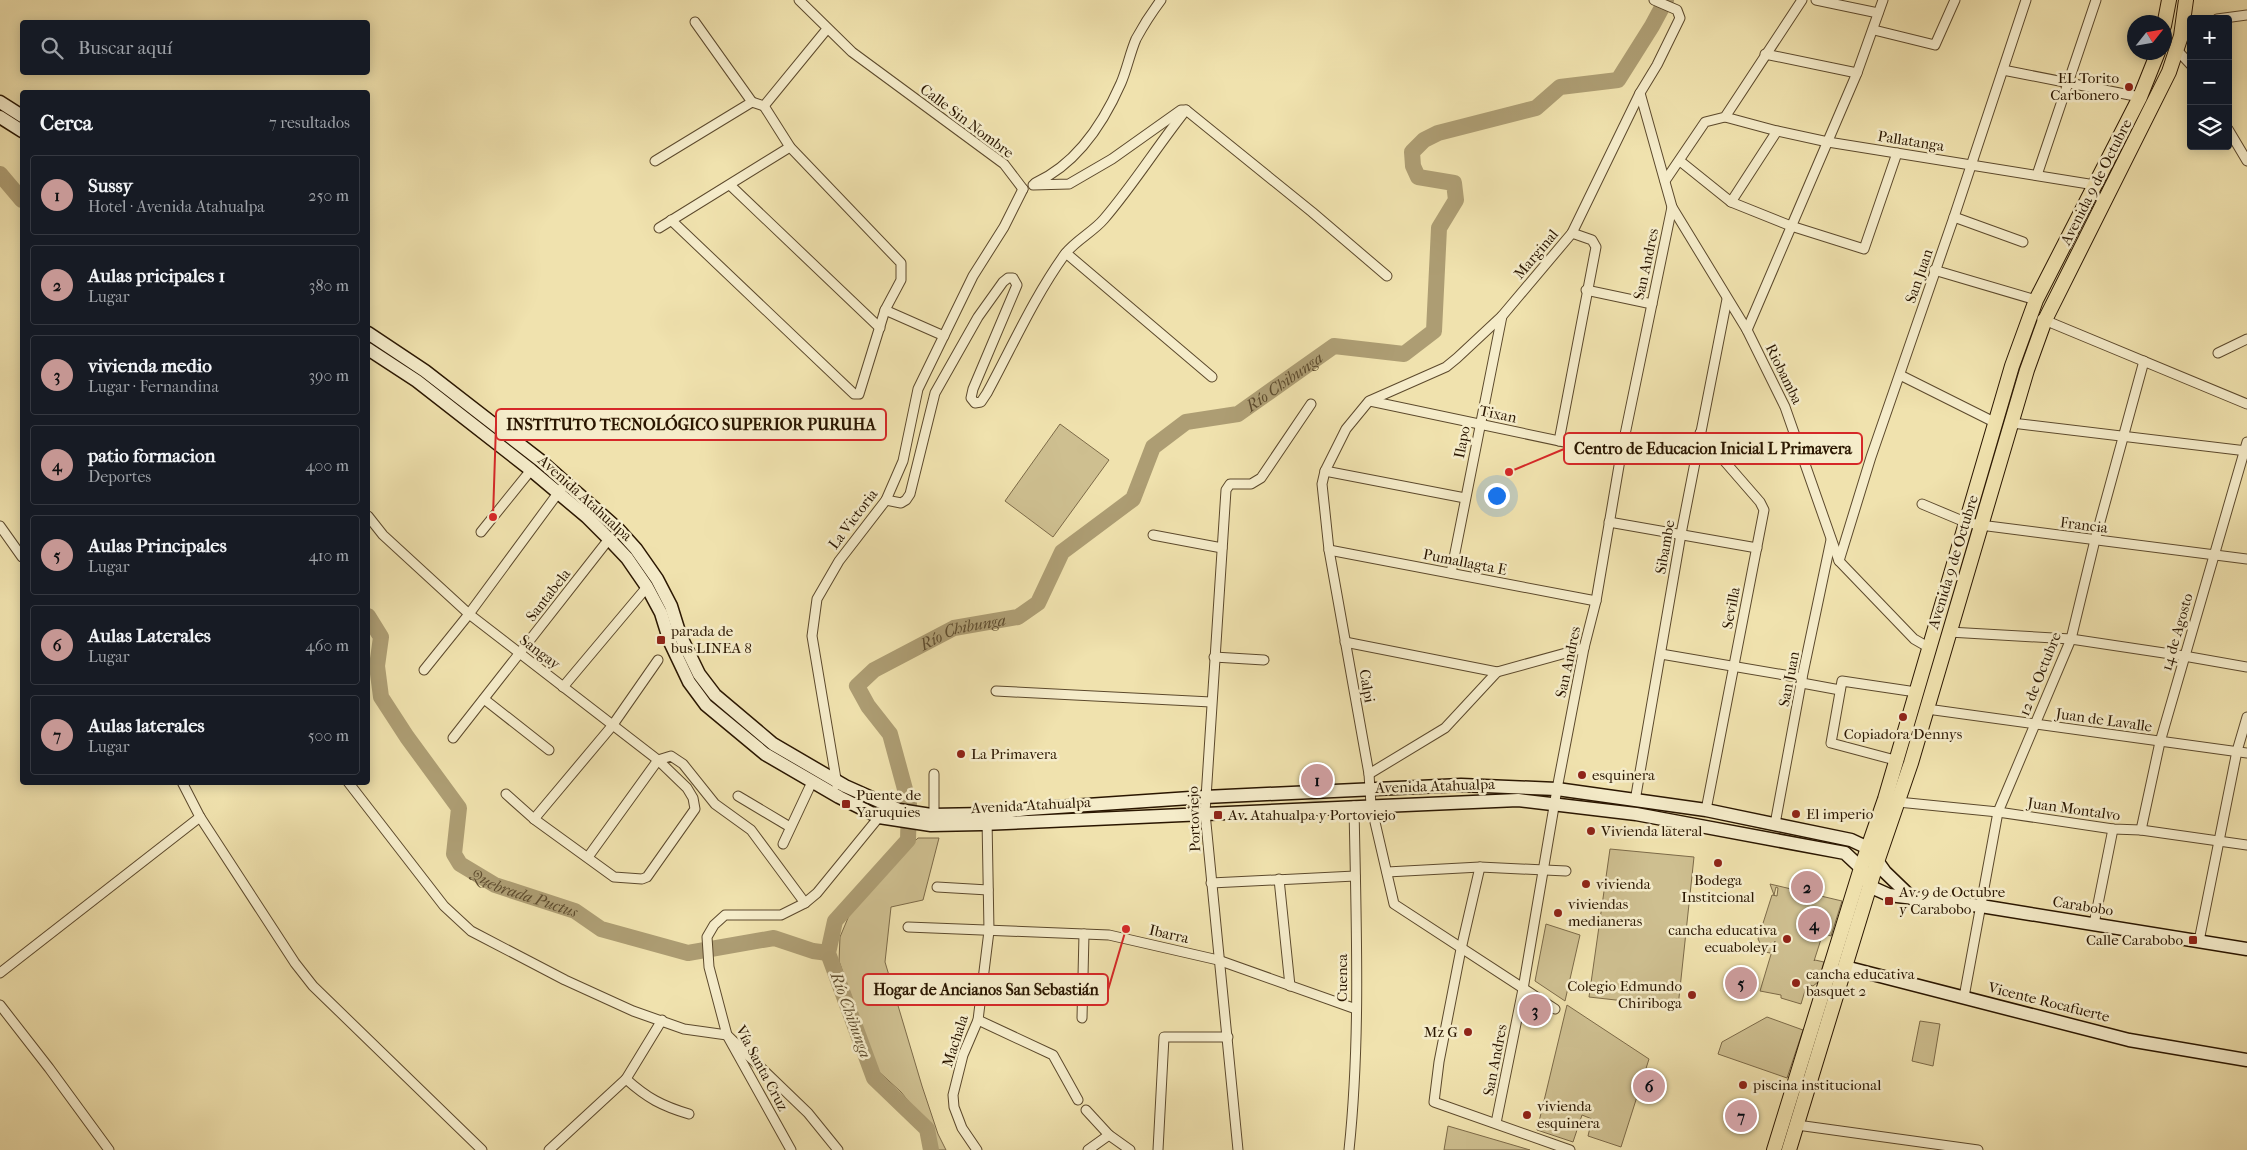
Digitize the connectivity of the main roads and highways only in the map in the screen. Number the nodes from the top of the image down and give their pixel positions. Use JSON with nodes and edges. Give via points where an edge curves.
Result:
{"nodes":[{"id":1,"x":2169,"y":0,"type":"edge"},
{"id":2,"x":2186,"y":0,"type":"edge"},
{"id":3,"x":2166,"y":15,"type":"edge"},
{"id":4,"x":2186,"y":23,"type":"edge"},
{"id":5,"x":2155,"y":60,"type":"edge"},
{"id":6,"x":0,"y":102,"type":"edge"},
{"id":7,"x":20,"y":115,"type":"edge"},
{"id":8,"x":0,"y":117,"type":"edge"},
{"id":9,"x":20,"y":130,"type":"edge"},
{"id":10,"x":370,"y":335,"type":"edge"},
{"id":11,"x":370,"y":350,"type":"edge"},
{"id":12,"x":466,"y":403,"type":"junction"},
{"id":13,"x":458,"y":413,"type":"junction"},
{"id":14,"x":894,"y":812,"type":"junction"},
{"id":15,"x":988,"y":819,"type":"junction"},
{"id":16,"x":1868,"y":848,"type":"junction"},
{"id":17,"x":1877,"y":862,"type":"junction"},
{"id":18,"x":1861,"y":868,"type":"junction"},
{"id":19,"x":1871,"y":887,"type":"junction"},
{"id":20,"x":1913,"y":899,"type":"junction"},
{"id":21,"x":2247,"y":949,"type":"edge"},
{"id":22,"x":1845,"y":967,"type":"junction"},
{"id":23,"x":2247,"y":1060,"type":"edge"},
{"id":24,"x":1774,"y":1150,"type":"edge"},
{"id":25,"x":1789,"y":1150,"type":"edge"}],
"edges":[{"from":1,"to":3,"type":"main road"},
{"from":2,"to":4,"type":"main road","name":"Avenida 9 de Octubre"},
{"from":4,"to":17,"type":"main road","name":"Avenida 9 de Octubre","via":[[2157,100],[2045,320]]},
{"from":5,"to":16,"type":"main road","name":"Avenida 9 de Octubre","via":[[2140,97],[2030,314]]},
{"from":6,"to":7,"type":"main road"},
{"from":8,"to":9,"type":"main road"},
{"from":10,"to":12,"type":"main road","name":"Avenida Atahualpa","via":[[425,371]]},
{"from":11,"to":13,"type":"main road","name":"Avenida Atahualpa"},
{"from":12,"to":13,"type":"main road"},
{"from":12,"to":14,"type":"main road","name":"Avenida Atahualpa","via":[[595,507],[636,549],[671,606],[698,674],[715,695],[773,744]]},
{"from":13,"to":14,"type":"main road","name":"Avenida Atahualpa","via":[[531,470],[627,558],[661,613],[688,682],[706,705],[765,754],[812,782],[879,817]]},
{"from":14,"to":15,"type":"main road","name":"Avenida Atahualpa","via":[[932,819]]},
{"from":15,"to":16,"type":"main road","name":"Avenida Atahualpa","via":[[1028,809],[1461,785],[1557,789],[1706,810],[1851,840]]},
{"from":15,"to":18,"type":"main road","name":"Avenida Atahualpa","via":[[1518,800],[1636,814],[1828,849],[1845,853]]},
{"from":16,"to":17,"type":"main road"},
{"from":16,"to":18,"type":"main road","name":"Avenida 9 de Octubre"},
{"from":17,"to":19,"type":"main road","name":"Avenida 9 de Octubre"},
{"from":17,"to":20,"type":"main road"},
{"from":18,"to":19,"type":"main road","name":"Avenida Atahualpa"},
{"from":18,"to":24,"type":"main road","name":"Avenida 9 de Octubre"},
{"from":19,"to":20,"type":"main road","name":"Carabobo","via":[[1889,895]]},
{"from":19,"to":22,"type":"main road","name":"Avenida 9 de Octubre"},
{"from":20,"to":21,"type":"main road","name":"Carabobo","via":[[1980,906]]},
{"from":22,"to":23,"type":"main road","name":"Vicente Rocafuerte","via":[[2129,1040]]},
{"from":22,"to":25,"type":"main road","name":"Avenida 9 de Octubre"}]}
